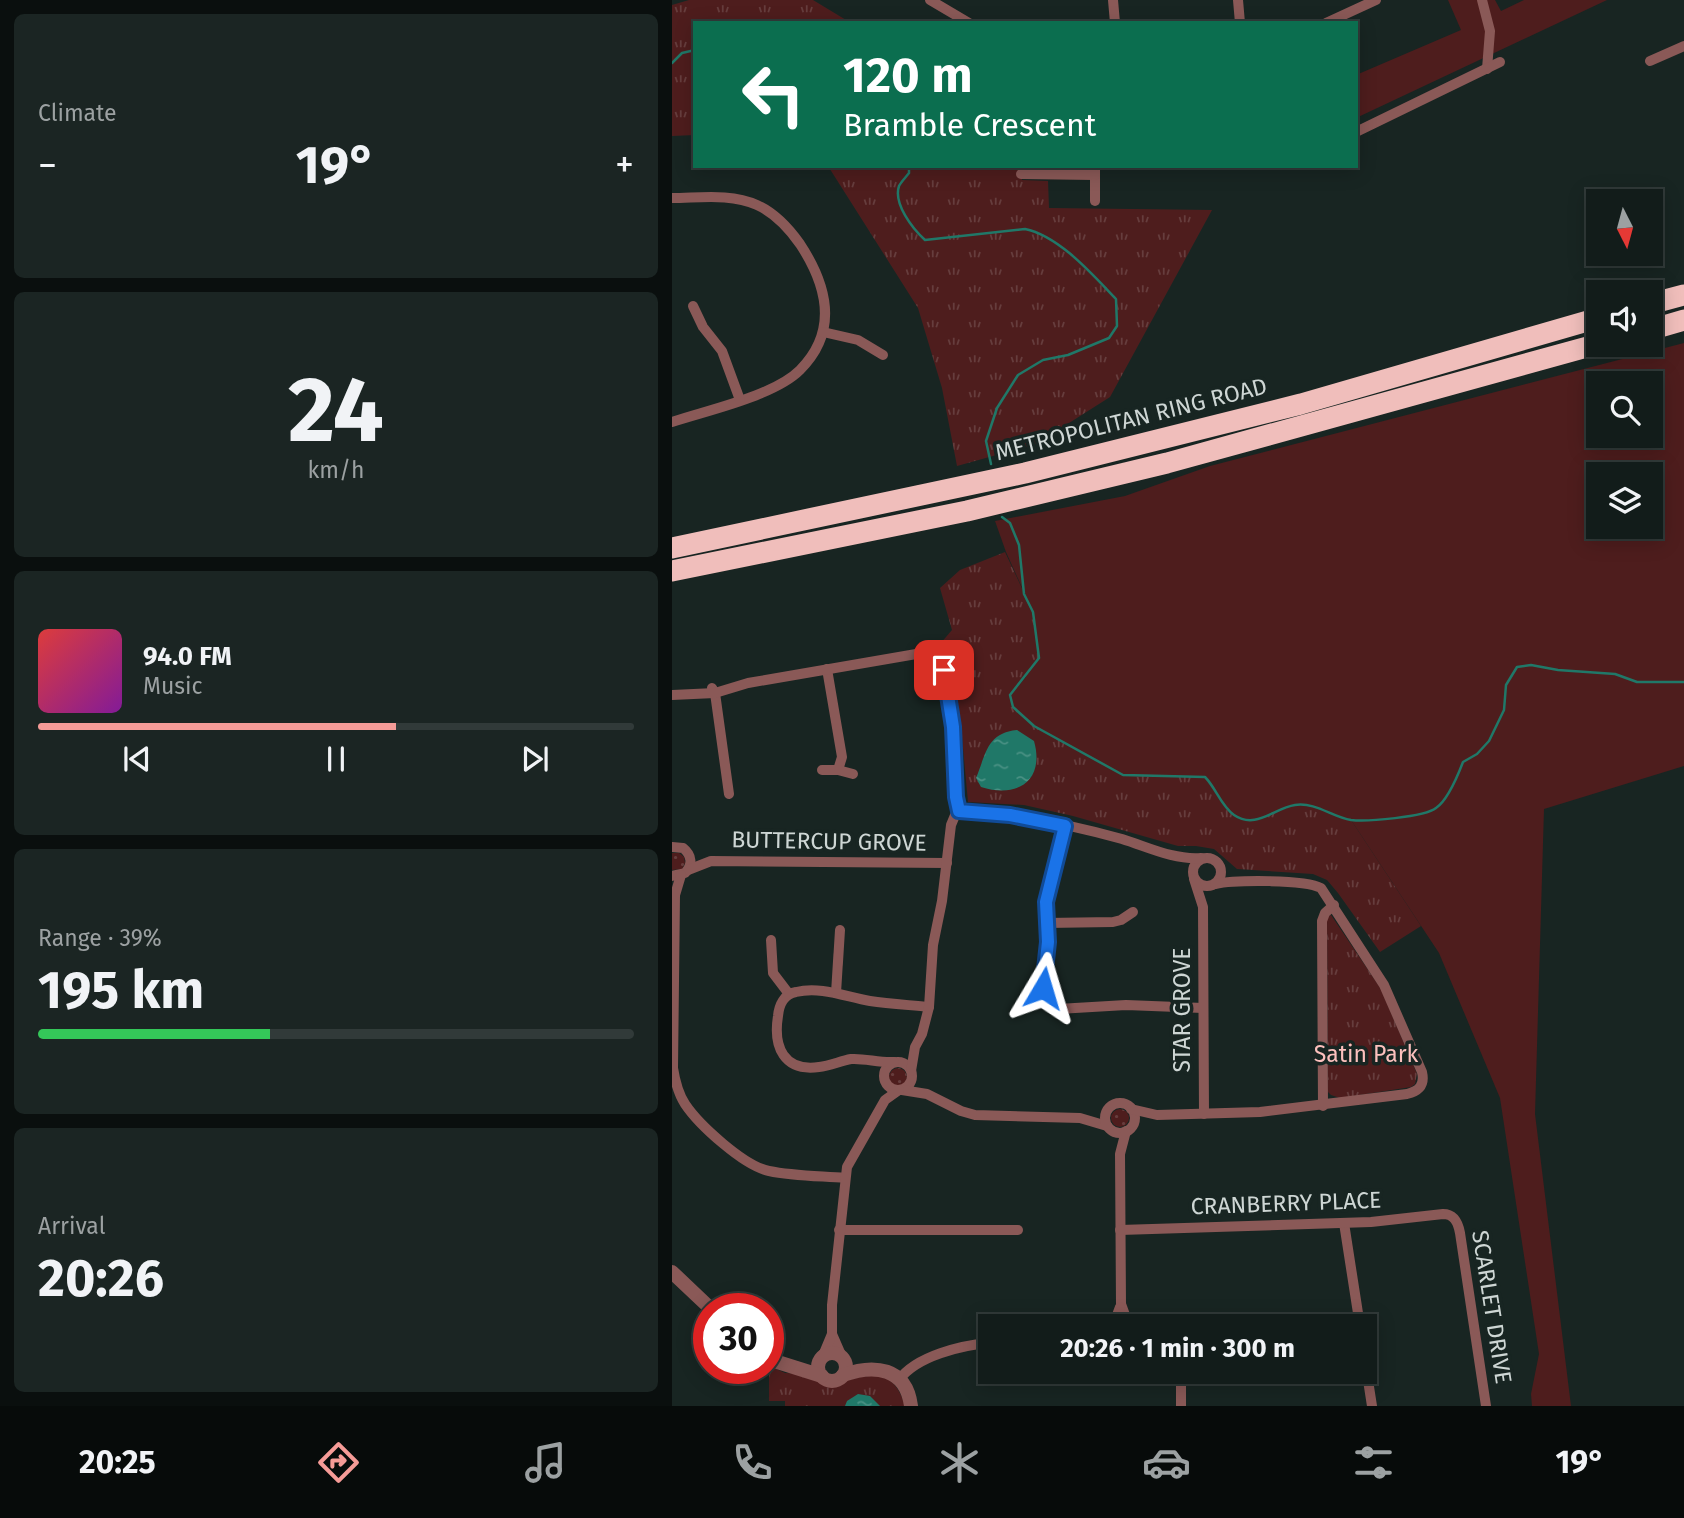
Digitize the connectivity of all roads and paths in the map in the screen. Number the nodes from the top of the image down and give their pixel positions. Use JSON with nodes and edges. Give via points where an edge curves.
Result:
{"nodes":[{"id":1,"x":930,"y":0,"type":"edge"},
{"id":2,"x":1114,"y":0,"type":"edge"},
{"id":3,"x":1238,"y":0,"type":"edge"},
{"id":4,"x":1376,"y":0,"type":"edge"},
{"id":5,"x":1482,"y":0,"type":"edge"},
{"id":6,"x":966,"y":21,"type":"edge"},
{"id":7,"x":1115,"y":21,"type":"edge"},
{"id":8,"x":1240,"y":21,"type":"edge"},
{"id":9,"x":1330,"y":21,"type":"edge"},
{"id":10,"x":1684,"y":46,"type":"edge"},
{"id":11,"x":1650,"y":61,"type":"dead end"},
{"id":12,"x":1500,"y":62,"type":"dead end"},
{"id":13,"x":1487,"y":69,"type":"junction"},
{"id":14,"x":1358,"y":131,"type":"edge"},
{"id":15,"x":1095,"y":171,"type":"edge"},
{"id":16,"x":1021,"y":174,"type":"dead end"},
{"id":17,"x":672,"y":198,"type":"edge"},
{"id":18,"x":1096,"y":201,"type":"dead end"},
{"id":19,"x":1684,"y":295,"type":"edge"},
{"id":20,"x":1663,"y":301,"type":"edge"},
{"id":21,"x":693,"y":306,"type":"dead end"},
{"id":22,"x":1684,"y":320,"type":"edge"},
{"id":23,"x":1586,"y":321,"type":"edge"},
{"id":24,"x":1663,"y":326,"type":"edge"},
{"id":25,"x":823,"y":332,"type":"junction"},
{"id":26,"x":1586,"y":347,"type":"edge"},
{"id":27,"x":883,"y":355,"type":"dead end"},
{"id":28,"x":740,"y":400,"type":"junction"},
{"id":29,"x":672,"y":422,"type":"edge"},
{"id":30,"x":672,"y":548,"type":"edge"},
{"id":31,"x":672,"y":571,"type":"edge"},
{"id":32,"x":827,"y":669,"type":"junction"},
{"id":33,"x":712,"y":692,"type":"junction"},
{"id":34,"x":672,"y":695,"type":"edge"},
{"id":35,"x":822,"y":770,"type":"dead end"},
{"id":36,"x":838,"y":770,"type":"junction"},
{"id":37,"x":853,"y":774,"type":"dead end"},
{"id":38,"x":729,"y":794,"type":"dead end"},
{"id":39,"x":959,"y":811,"type":"junction"},
{"id":40,"x":1065,"y":826,"type":"junction"},
{"id":41,"x":672,"y":847,"type":"edge"},
{"id":42,"x":687,"y":851,"type":"junction"},
{"id":43,"x":1166,"y":854,"type":"junction"},
{"id":44,"x":1201,"y":858,"type":"junction"},
{"id":45,"x":711,"y":861,"type":"junction"},
{"id":46,"x":947,"y":863,"type":"junction"},
{"id":47,"x":1221,"y":868,"type":"junction"},
{"id":48,"x":680,"y":874,"type":"edge"},
{"id":49,"x":1194,"y":878,"type":"junction"},
{"id":50,"x":1240,"y":881,"type":"junction"},
{"id":51,"x":1214,"y":884,"type":"junction"},
{"id":52,"x":674,"y":890,"type":"edge"},
{"id":53,"x":1334,"y":905,"type":"junction"},
{"id":54,"x":1203,"y":907,"type":"junction"},
{"id":55,"x":1133,"y":912,"type":"dead end"},
{"id":56,"x":1046,"y":923,"type":"junction"},
{"id":57,"x":840,"y":930,"type":"dead end"},
{"id":58,"x":771,"y":940,"type":"dead end"},
{"id":59,"x":836,"y":993,"type":"junction"},
{"id":60,"x":789,"y":994,"type":"junction"},
{"id":61,"x":929,"y":1007,"type":"junction"},
{"id":62,"x":1203,"y":1008,"type":"junction"},
{"id":63,"x":672,"y":1035,"type":"edge"},
{"id":64,"x":915,"y":1048,"type":"junction"},
{"id":65,"x":868,"y":1060,"type":"junction"},
{"id":66,"x":896,"y":1062,"type":"junction"},
{"id":67,"x":912,"y":1072,"type":"junction"},
{"id":68,"x":884,"y":1079,"type":"junction"},
{"id":69,"x":900,"y":1090,"type":"junction"},
{"id":70,"x":927,"y":1094,"type":"junction"},
{"id":71,"x":885,"y":1100,"type":"junction"},
{"id":72,"x":1323,"y":1106,"type":"junction"},
{"id":73,"x":1131,"y":1109,"type":"junction"},
{"id":74,"x":1107,"y":1110,"type":"junction"},
{"id":75,"x":1204,"y":1114,"type":"junction"},
{"id":76,"x":1157,"y":1115,"type":"junction"},
{"id":77,"x":1080,"y":1118,"type":"junction"},
{"id":78,"x":1108,"y":1127,"type":"junction"},
{"id":79,"x":1128,"y":1130,"type":"junction"},
{"id":80,"x":1120,"y":1154,"type":"junction"},
{"id":81,"x":845,"y":1178,"type":"junction"},
{"id":82,"x":1451,"y":1216,"type":"joint"},
{"id":83,"x":1344,"y":1223,"type":"junction"},
{"id":84,"x":839,"y":1230,"type":"junction"},
{"id":85,"x":1018,"y":1230,"type":"dead end"},
{"id":86,"x":1120,"y":1230,"type":"junction"},
{"id":87,"x":672,"y":1272,"type":"edge"},
{"id":88,"x":694,"y":1293,"type":"edge"},
{"id":89,"x":1121,"y":1304,"type":"junction"},
{"id":90,"x":1117,"y":1314,"type":"edge"},
{"id":91,"x":1125,"y":1314,"type":"edge"},
{"id":92,"x":1358,"y":1314,"type":"edge"},
{"id":93,"x":832,"y":1334,"type":"junction"},
{"id":94,"x":978,"y":1345,"type":"edge"},
{"id":95,"x":821,"y":1359,"type":"junction"},
{"id":96,"x":784,"y":1364,"type":"edge"},
{"id":97,"x":843,"y":1365,"type":"junction"},
{"id":98,"x":800,"y":1368,"type":"junction"},
{"id":99,"x":822,"y":1376,"type":"junction"},
{"id":100,"x":899,"y":1380,"type":"junction"},
{"id":101,"x":1181,"y":1384,"type":"edge"},
{"id":102,"x":1369,"y":1384,"type":"edge"},
{"id":103,"x":911,"y":1406,"type":"edge"},
{"id":104,"x":1181,"y":1406,"type":"edge"},
{"id":105,"x":1372,"y":1406,"type":"edge"},
{"id":106,"x":1486,"y":1406,"type":"edge"}],
"edges":[{"from":1,"to":6,"type":"street"},
{"from":2,"to":7,"type":"street"},
{"from":3,"to":8,"type":"street"},
{"from":4,"to":9,"type":"street"},
{"from":5,"to":13,"type":"street","via":[[1490,31]]},
{"from":10,"to":11,"type":"street"},
{"from":12,"to":13,"type":"street"},
{"from":13,"to":14,"type":"street"},
{"from":15,"to":16,"type":"street"},
{"from":15,"to":18,"type":"street"},
{"from":17,"to":25,"type":"street","via":[[736,198],[777,217],[819,277],[825,302]]},
{"from":19,"to":20,"type":"highway"},
{"from":21,"to":28,"type":"street","via":[[722,351]]},
{"from":22,"to":24,"type":"highway"},
{"from":23,"to":30,"type":"highway","name":"METROPOLITAN RING ROAD","via":[[1301,404],[1025,473]]},
{"from":25,"to":27,"type":"street","via":[[858,341]]},
{"from":25,"to":28,"type":"street","via":[[808,361],[790,379]]},
{"from":26,"to":31,"type":"highway","via":[[1167,463],[967,511]]},
{"from":28,"to":29,"type":"street"},
{"from":32,"to":33,"type":"street","via":[[724,684]]},
{"from":32,"to":36,"type":"street","via":[[842,757]]},
{"from":32,"to":39,"type":"street","via":[[930,652],[940,658],[953,727]]},
{"from":33,"to":34,"type":"street","via":[[692,689]]},
{"from":33,"to":38,"type":"street"},
{"from":35,"to":36,"type":"street"},
{"from":36,"to":37,"type":"street"},
{"from":39,"to":40,"type":"street"},
{"from":39,"to":46,"type":"street","via":[[952,820]]},
{"from":40,"to":43,"type":"street"},
{"from":40,"to":56,"type":"street","via":[[1046,902]]},
{"from":41,"to":42,"type":"street","name":"BUTTERCUP GROVE"},
{"from":42,"to":45,"type":"street","name":"BUTTERCUP GROVE"},
{"from":42,"to":48,"type":"street","via":[[691,861]]},
{"from":43,"to":44,"type":"street"},
{"from":43,"to":49,"type":"street"},
{"from":44,"to":47,"type":"street","via":[[1211,858]]},
{"from":44,"to":49,"type":"street","via":[[1193,868]]},
{"from":45,"to":46,"type":"street","name":"BUTTERCUP GROVE"},
{"from":45,"to":48,"type":"street","name":"BUTTERCUP GROVE"},
{"from":46,"to":61,"type":"street","via":[[933,945]]},
{"from":47,"to":50,"type":"street"},
{"from":47,"to":51,"type":"street"},
{"from":48,"to":52,"type":"street"},
{"from":49,"to":51,"type":"street","via":[[1204,886]]},
{"from":49,"to":54,"type":"street","name":"STAR GROVE"},
{"from":50,"to":51,"type":"street"},
{"from":50,"to":53,"type":"street","via":[[1312,883]]},
{"from":51,"to":54,"type":"street","name":"STAR GROVE"},
{"from":52,"to":63,"type":"street"},
{"from":53,"to":72,"type":"street","via":[[1322,921]]},
{"from":53,"to":72,"type":"street","via":[[1391,998],[1423,1079],[1415,1092]]},
{"from":54,"to":62,"type":"street","name":"STAR GROVE"},
{"from":55,"to":56,"type":"street","via":[[1112,922]]},
{"from":56,"to":62,"type":"street","via":[[1043,988],[1045,1000],[1053,1007]]},
{"from":57,"to":59,"type":"street"},
{"from":58,"to":60,"type":"street","via":[[773,974]]},
{"from":59,"to":60,"type":"street"},
{"from":59,"to":61,"type":"street"},
{"from":60,"to":65,"type":"street","via":[[777,1019],[785,1059],[812,1068]]},
{"from":61,"to":64,"type":"street"},
{"from":62,"to":75,"type":"street","name":"STAR GROVE"},
{"from":63,"to":81,"type":"street","via":[[675,1080],[684,1103],[737,1155],[768,1171]]},
{"from":64,"to":66,"type":"street"},
{"from":64,"to":67,"type":"street"},
{"from":65,"to":66,"type":"street"},
{"from":65,"to":68,"type":"street"},
{"from":66,"to":67,"type":"street","via":[[906,1064]]},
{"from":66,"to":68,"type":"street","via":[[886,1068]]},
{"from":67,"to":69,"type":"street","via":[[911,1082]]},
{"from":67,"to":70,"type":"street"},
{"from":68,"to":69,"type":"street","via":[[890,1088]]},
{"from":68,"to":71,"type":"street"},
{"from":69,"to":70,"type":"street"},
{"from":69,"to":71,"type":"street"},
{"from":70,"to":77,"type":"street","via":[[975,1115]]},
{"from":71,"to":81,"type":"street","via":[[851,1158]]},
{"from":72,"to":75,"type":"street"},
{"from":73,"to":74,"type":"street","via":[[1119,1103]]},
{"from":73,"to":76,"type":"street"},
{"from":73,"to":79,"type":"street","via":[[1134,1121]]},
{"from":74,"to":77,"type":"street"},
{"from":74,"to":78,"type":"street"},
{"from":75,"to":76,"type":"street"},
{"from":76,"to":79,"type":"street"},
{"from":77,"to":78,"type":"street"},
{"from":78,"to":79,"type":"street","via":[[1117,1133]]},
{"from":78,"to":80,"type":"street"},
{"from":79,"to":80,"type":"street"},
{"from":80,"to":86,"type":"street"},
{"from":81,"to":84,"type":"street"},
{"from":82,"to":83,"type":"street","name":"CRANBERRY PLACE"},
{"from":82,"to":106,"type":"street","name":"SCARLET DRIVE","via":[[1460,1233]]},
{"from":83,"to":86,"type":"street","name":"CRANBERRY PLACE"},
{"from":83,"to":92,"type":"street"},
{"from":84,"to":85,"type":"street"},
{"from":84,"to":93,"type":"street"},
{"from":86,"to":89,"type":"street"},
{"from":87,"to":88,"type":"street"},
{"from":89,"to":90,"type":"street"},
{"from":89,"to":91,"type":"street"},
{"from":93,"to":95,"type":"street"},
{"from":93,"to":97,"type":"street"},
{"from":94,"to":100,"type":"street","via":[[950,1350],[912,1366]]},
{"from":95,"to":97,"type":"street","via":[[830,1353]]},
{"from":95,"to":98,"type":"street"},
{"from":95,"to":99,"type":"street"},
{"from":96,"to":98,"type":"street"},
{"from":97,"to":99,"type":"street","via":[[833,1381]]},
{"from":97,"to":100,"type":"street","via":[[880,1369]]},
{"from":98,"to":99,"type":"street"},
{"from":100,"to":103,"type":"street"},
{"from":101,"to":104,"type":"street"},
{"from":102,"to":105,"type":"street"}]}
